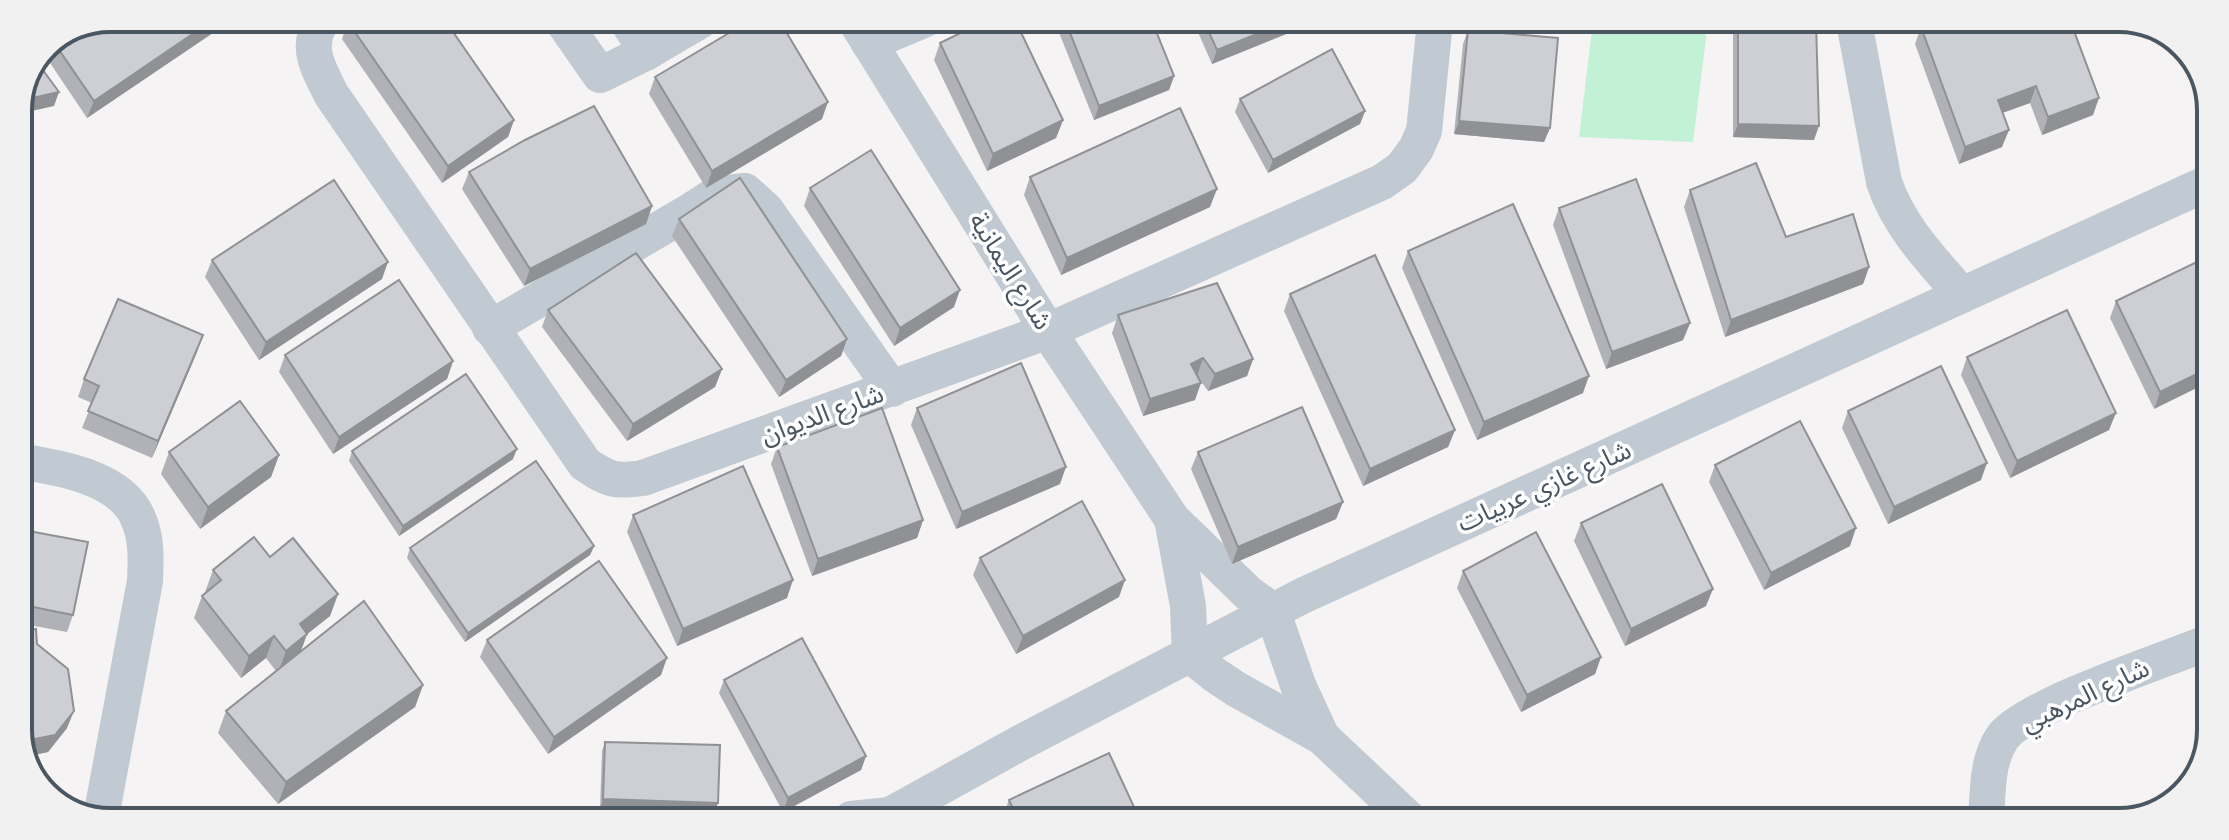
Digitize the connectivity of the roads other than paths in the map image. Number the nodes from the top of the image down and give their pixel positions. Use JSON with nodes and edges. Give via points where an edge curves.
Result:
{"nodes":[{"id":1,"x":314,"y":32,"type":"edge"},
{"id":2,"x":570,"y":32,"type":"edge"},
{"id":3,"x":634,"y":32,"type":"edge"},
{"id":4,"x":681,"y":32,"type":"edge"},
{"id":5,"x":862,"y":32,"type":"edge"},
{"id":6,"x":1434,"y":32,"type":"edge"},
{"id":7,"x":1856,"y":32,"type":"edge"},
{"id":8,"x":647,"y":52,"type":"junction"},
{"id":9,"x":2197,"y":188,"type":"edge"},
{"id":10,"x":1962,"y":295,"type":"junction"},
{"id":11,"x":490,"y":328,"type":"junction"},
{"id":12,"x":1048,"y":331,"type":"junction"},
{"id":13,"x":892,"y":389,"type":"junction"},
{"id":14,"x":32,"y":464,"type":"edge"},
{"id":15,"x":1172,"y":519,"type":"junction"},
{"id":16,"x":1272,"y":610,"type":"junction"},
{"id":17,"x":2197,"y":647,"type":"edge"},
{"id":18,"x":1190,"y":655,"type":"junction"},
{"id":19,"x":1322,"y":737,"type":"junction"},
{"id":20,"x":103,"y":808,"type":"edge"},
{"id":21,"x":904,"y":808,"type":"edge"},
{"id":22,"x":1397,"y":808,"type":"edge"},
{"id":23,"x":1987,"y":808,"type":"edge"}],
"edges":[{"from":1,"to":11,"type":"street","name":"شارع الديوان","via":[[314,59],[331,94]]},
{"from":2,"to":8,"type":"street","via":[[600,75]]},
{"from":3,"to":8,"type":"street"},
{"from":4,"to":8,"type":"street"},
{"from":5,"to":12,"type":"street","name":"شارع اليمانية"},
{"from":6,"to":12,"type":"street","name":"شارع الديوان","via":[[1424,131],[1402,168],[1382,182]]},
{"from":7,"to":10,"type":"street","via":[[1891,203]]},
{"from":9,"to":10,"type":"street","name":"شارع غازي عربيات"},
{"from":10,"to":16,"type":"street","name":"شارع غازي عربيات"},
{"from":11,"to":13,"type":"street","name":"شارع الديوان","via":[[585,464],[607,478],[643,478]]},
{"from":11,"to":13,"type":"street","via":[[717,194],[745,191],[766,210]]},
{"from":12,"to":13,"type":"street","name":"شارع الديوان"},
{"from":12,"to":15,"type":"street","name":"شارع اليمانية"},
{"from":14,"to":20,"type":"street","via":[[90,476],[123,497],[138,517],[146,548],[145,581]]},
{"from":15,"to":16,"type":"street","name":"شارع اليمانية"},
{"from":15,"to":18,"type":"street","name":"شارع اليمانية","via":[[1188,606]]},
{"from":16,"to":18,"type":"street","name":"شارع غازي عربيات"},
{"from":16,"to":19,"type":"street"},
{"from":17,"to":23,"type":"street","name":"شارع المرهبي","via":[[2026,717],[2002,737],[1990,768]]},
{"from":18,"to":19,"type":"street","via":[[1236,689]]},
{"from":18,"to":21,"type":"street","name":"شارع غازي عربيات"},
{"from":19,"to":22,"type":"street"}]}
